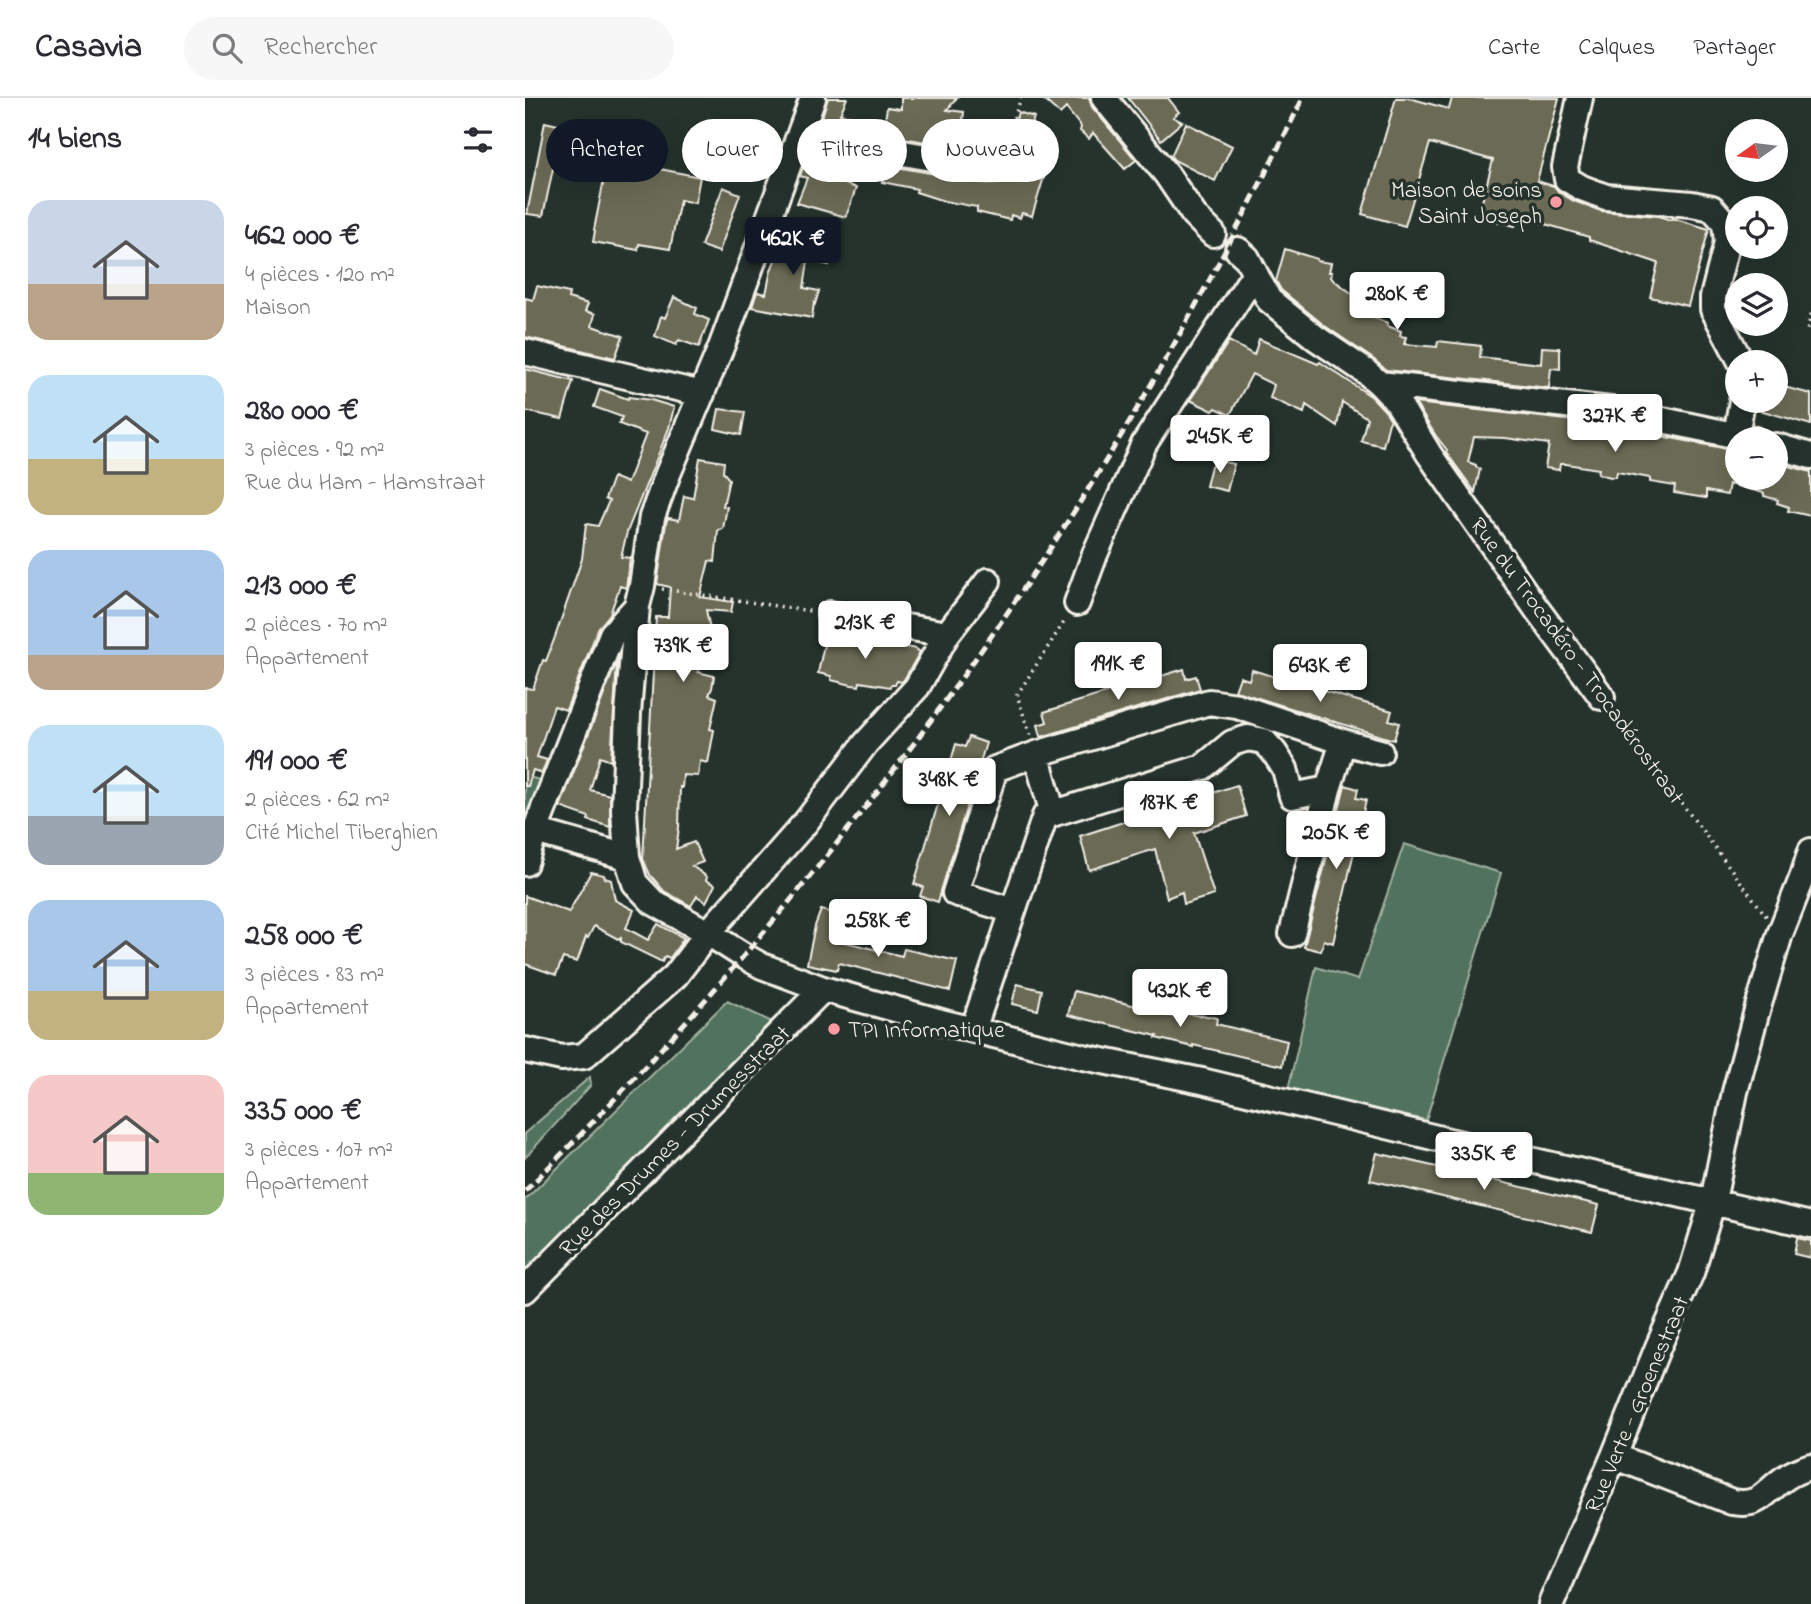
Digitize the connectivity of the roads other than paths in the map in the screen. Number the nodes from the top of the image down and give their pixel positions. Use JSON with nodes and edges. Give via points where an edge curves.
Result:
{"nodes":[{"id":1,"x":813,"y":98,"type":"edge"},
{"id":2,"x":1104,"y":98,"type":"edge"},
{"id":3,"x":1580,"y":98,"type":"edge"},
{"id":4,"x":806,"y":119,"type":"edge"},
{"id":5,"x":797,"y":143,"type":"edge"},
{"id":6,"x":1213,"y":234,"type":"dead end"},
{"id":7,"x":1238,"y":250,"type":"dead end"},
{"id":8,"x":1255,"y":273,"type":"junction"},
{"id":9,"x":1735,"y":350,"type":"edge"},
{"id":10,"x":525,"y":352,"type":"edge"},
{"id":11,"x":1380,"y":384,"type":"junction"},
{"id":12,"x":702,"y":394,"type":"junction"},
{"id":13,"x":1725,"y":433,"type":"edge"},
{"id":14,"x":1788,"y":449,"type":"edge"},
{"id":15,"x":1811,"y":456,"type":"edge"},
{"id":16,"x":988,"y":581,"type":"dead end"},
{"id":17,"x":640,"y":596,"type":"junction"},
{"id":18,"x":1076,"y":603,"type":"road end"},
{"id":19,"x":830,"y":614,"type":"road end"},
{"id":20,"x":947,"y":634,"type":"junction"},
{"id":21,"x":1602,"y":697,"type":"road end"},
{"id":22,"x":1343,"y":742,"type":"junction"},
{"id":23,"x":1380,"y":752,"type":"dead end"},
{"id":24,"x":1036,"y":754,"type":"junction"},
{"id":25,"x":1328,"y":789,"type":"junction"},
{"id":26,"x":1053,"y":814,"type":"junction"},
{"id":27,"x":535,"y":831,"type":"junction"},
{"id":28,"x":1811,"y":851,"type":"edge"},
{"id":29,"x":627,"y":857,"type":"junction"},
{"id":30,"x":525,"y":863,"type":"edge"},
{"id":31,"x":1013,"y":911,"type":"junction"},
{"id":32,"x":708,"y":933,"type":"junction"},
{"id":33,"x":1292,"y":934,"type":"dead end"},
{"id":34,"x":823,"y":989,"type":"junction"},
{"id":35,"x":974,"y":1030,"type":"junction"},
{"id":36,"x":525,"y":1050,"type":"edge"},
{"id":37,"x":1713,"y":1202,"type":"junction"},
{"id":38,"x":1811,"y":1225,"type":"edge"},
{"id":39,"x":525,"y":1290,"type":"edge"},
{"id":40,"x":1614,"y":1456,"type":"junction"},
{"id":41,"x":1811,"y":1466,"type":"edge"},
{"id":42,"x":1552,"y":1604,"type":"edge"}],
"edges":[{"from":1,"to":4,"type":"street"},
{"from":2,"to":6,"type":"street","via":[[1193,215]]},
{"from":3,"to":9,"type":"street","via":[[1565,167],[1567,180],[1606,197],[1712,208],[1725,223],[1727,242],[1713,309]]},
{"from":5,"to":12,"type":"street"},
{"from":7,"to":8,"type":"street","name":"Rue du Trocadéro - Trocadérostraat"},
{"from":8,"to":11,"type":"street","name":"Rue du Trocadéro - Trocadérostraat","via":[[1269,300]]},
{"from":8,"to":18,"type":"street","via":[[1144,444]]},
{"from":10,"to":12,"type":"street"},
{"from":11,"to":13,"type":"street","via":[[1620,411]]},
{"from":11,"to":21,"type":"street","name":"Rue du Trocadéro - Trocadérostraat","via":[[1398,403],[1429,454]]},
{"from":12,"to":17,"type":"street","via":[[652,517]]},
{"from":14,"to":15,"type":"street"},
{"from":16,"to":20,"type":"street"},
{"from":17,"to":27,"type":"street","via":[[612,634]]},
{"from":17,"to":29,"type":"street","via":[[628,713]]},
{"from":19,"to":20,"type":"street"},
{"from":20,"to":32,"type":"street","via":[[917,687]]},
{"from":22,"to":23,"type":"street"},
{"from":22,"to":24,"type":"street","via":[[1237,706],[1209,702]]},
{"from":22,"to":25,"type":"street"},
{"from":24,"to":26,"type":"street"},
{"from":24,"to":31,"type":"street","via":[[995,769],[955,894]]},
{"from":25,"to":26,"type":"street","via":[[1292,796],[1285,769],[1274,752],[1264,741],[1248,738],[1232,743],[1203,767]]},
{"from":25,"to":33,"type":"street"},
{"from":26,"to":31,"type":"street","via":[[1045,816]]},
{"from":27,"to":29,"type":"street"},
{"from":27,"to":30,"type":"street"},
{"from":28,"to":37,"type":"street","name":"Rue Verte - Groenestraat","via":[[1756,1014]]},
{"from":29,"to":32,"type":"street","via":[[635,883],[653,901]]},
{"from":31,"to":35,"type":"street"},
{"from":32,"to":34,"type":"street","via":[[762,966]]},
{"from":32,"to":36,"type":"street","via":[[675,976],[584,1056],[562,1058]]},
{"from":34,"to":35,"type":"street"},
{"from":34,"to":39,"type":"street","name":"Rue des Drumes - Drumesstraat"},
{"from":35,"to":37,"type":"street"},
{"from":37,"to":38,"type":"street"},
{"from":37,"to":40,"type":"street","name":"Rue Verte - Groenestraat","via":[[1691,1273]]},
{"from":40,"to":41,"type":"street","via":[[1743,1504],[1764,1497],[1783,1479]]},
{"from":40,"to":42,"type":"street","name":"Rue Verte - Groenestraat"}]}
